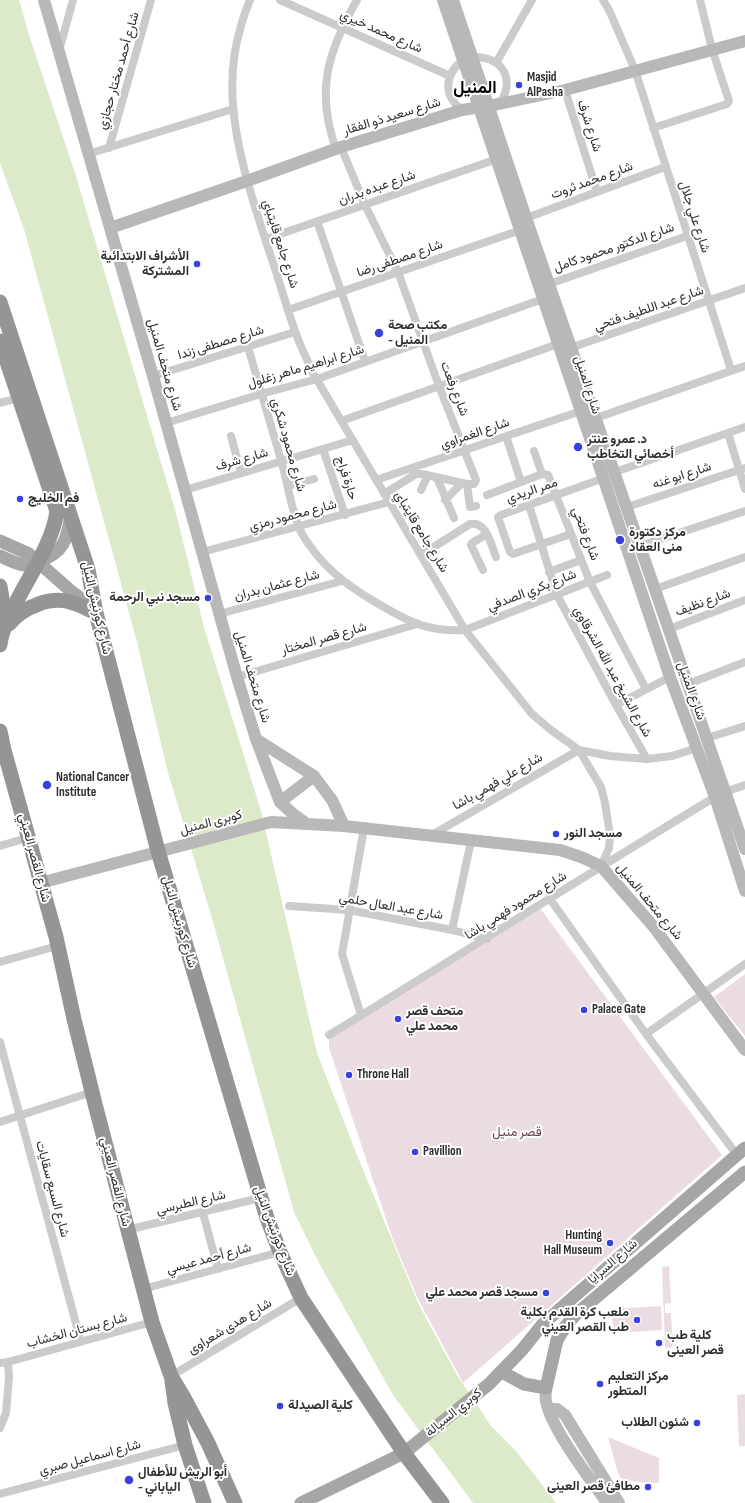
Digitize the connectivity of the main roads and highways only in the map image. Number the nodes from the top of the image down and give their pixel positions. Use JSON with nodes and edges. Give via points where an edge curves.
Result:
{"nodes":[{"id":1,"x":0,"y":302,"type":"edge"},
{"id":2,"x":0,"y":342,"type":"edge"},
{"id":3,"x":5,"y":371,"type":"edge"},
{"id":4,"x":71,"y":515,"type":"junction"},
{"id":5,"x":0,"y":541,"type":"edge"},
{"id":6,"x":0,"y":556,"type":"edge"},
{"id":7,"x":38,"y":561,"type":"junction"},
{"id":8,"x":0,"y":586,"type":"edge"},
{"id":9,"x":96,"y":612,"type":"junction"},
{"id":10,"x":1,"y":613,"type":"edge"},
{"id":11,"x":0,"y":639,"type":"edge"},
{"id":12,"x":0,"y":731,"type":"edge"},
{"id":13,"x":0,"y":763,"type":"edge"},
{"id":14,"x":66,"y":986,"type":"junction"},
{"id":15,"x":741,"y":1152,"type":"edge"},
{"id":16,"x":745,"y":1172,"type":"edge"},
{"id":17,"x":502,"y":1372,"type":"junction"},
{"id":18,"x":172,"y":1376,"type":"junction"},
{"id":19,"x":489,"y":1384,"type":"joint"},
{"id":20,"x":404,"y":1453,"type":"junction"},
{"id":21,"x":200,"y":1501,"type":"edge"},
{"id":22,"x":235,"y":1503,"type":"edge"},
{"id":23,"x":301,"y":1503,"type":"edge"},
{"id":24,"x":442,"y":1503,"type":"edge"}],
"edges":[{"from":1,"to":4,"type":"highway","name":"شارع كورنيش النيل"},
{"from":2,"to":3,"type":"highway"},
{"from":3,"to":7,"type":"highway","via":[[19,398],[57,511],[52,530]]},
{"from":4,"to":7,"type":"main road","via":[[66,536],[58,551],[49,558]]},
{"from":4,"to":9,"type":"highway","name":"شارع كورنيش النيل","via":[[88,569]]},
{"from":5,"to":7,"type":"main road","via":[[24,551]]},
{"from":6,"to":7,"type":"main road","via":[[24,565]]},
{"from":7,"to":9,"type":"main road"},
{"from":7,"to":11,"type":"highway","via":[[16,601]]},
{"from":8,"to":10,"type":"highway"},
{"from":9,"to":11,"type":"highway","via":[[72,602],[45,602],[20,613],[10,622]]},
{"from":9,"to":20,"type":"highway","name":"شارع كورنيش النيل","via":[[158,851],[260,1198],[301,1298]]},
{"from":10,"to":11,"type":"highway"},
{"from":12,"to":14,"type":"highway","name":"شارع القصر العيني","via":[[56,937]]},
{"from":13,"to":14,"type":"highway","name":"شارع القصر العيني","via":[[50,948]]},
{"from":14,"to":18,"type":"highway","name":"شارع القصر العيني","via":[[152,1322]]},
{"from":15,"to":17,"type":"main road","name":"شارع السرايا","via":[[542,1325]]},
{"from":16,"to":17,"type":"main road","name":"شارع السرايا","via":[[575,1315],[557,1340],[546,1388],[524,1384]]},
{"from":17,"to":19,"type":"main road","name":"شارع السرايا"},
{"from":18,"to":21,"type":"highway","name":"شارع القصر العيني","via":[[174,1398]]},
{"from":18,"to":22,"type":"highway","name":"شارع القصر العيني","via":[[208,1443]]},
{"from":19,"to":20,"type":"main road","name":"كوبري السيالة"},
{"from":20,"to":23,"type":"main road","name":"كوبري السيالة"},
{"from":20,"to":24,"type":"highway","name":"شارع كورنيش النيل"}]}
